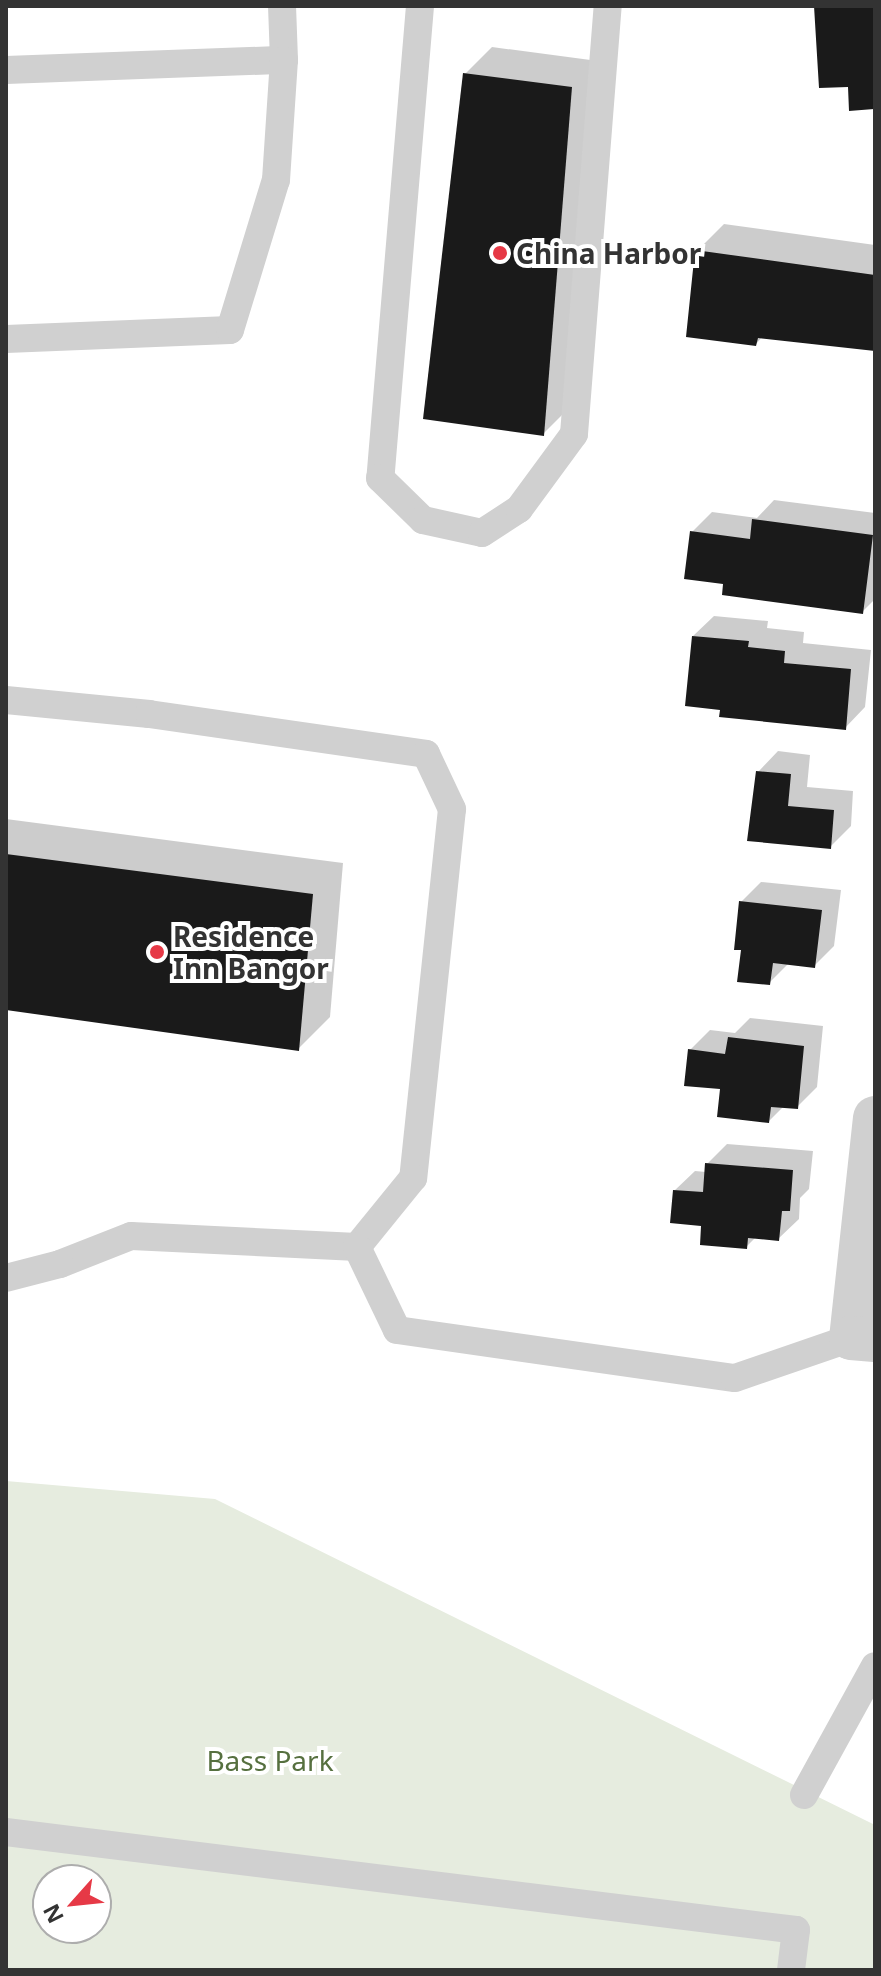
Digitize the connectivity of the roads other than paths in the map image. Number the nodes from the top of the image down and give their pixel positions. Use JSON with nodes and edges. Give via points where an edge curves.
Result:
{"nodes":[{"id":1,"x":282,"y":6,"type":"edge"},
{"id":2,"x":420,"y":6,"type":"edge"},
{"id":3,"x":608,"y":6,"type":"edge"},
{"id":4,"x":284,"y":60,"type":"junction"},
{"id":5,"x":6,"y":70,"type":"edge"},
{"id":6,"x":6,"y":339,"type":"edge"},
{"id":7,"x":6,"y":700,"type":"edge"},
{"id":8,"x":875,"y":1118,"type":"edge"},
{"id":9,"x":357,"y":1247,"type":"junction"},
{"id":10,"x":6,"y":1278,"type":"edge"},
{"id":11,"x":863,"y":1339,"type":"edge"},
{"id":12,"x":875,"y":1666,"type":"edge"},
{"id":13,"x":804,"y":1795,"type":"dead end"},
{"id":14,"x":6,"y":1832,"type":"edge"},
{"id":15,"x":791,"y":1970,"type":"edge"}],
"edges":[{"from":1,"to":4,"type":"lane"},
{"from":2,"to":3,"type":"lane","via":[[380,478],[423,520],[482,533],[519,509],[574,434]]},
{"from":4,"to":5,"type":"lane"},
{"from":4,"to":6,"type":"lane","via":[[276,180],[230,330]]},
{"from":7,"to":9,"type":"lane","via":[[149,714],[426,754],[452,809],[413,1178]]},
{"from":8,"to":11,"type":"street"},
{"from":9,"to":10,"type":"lane","via":[[131,1236]]},
{"from":9,"to":11,"type":"lane","via":[[397,1330],[735,1378]]},
{"from":12,"to":13,"type":"lane"},
{"from":14,"to":15,"type":"lane","via":[[796,1930]]}]}
